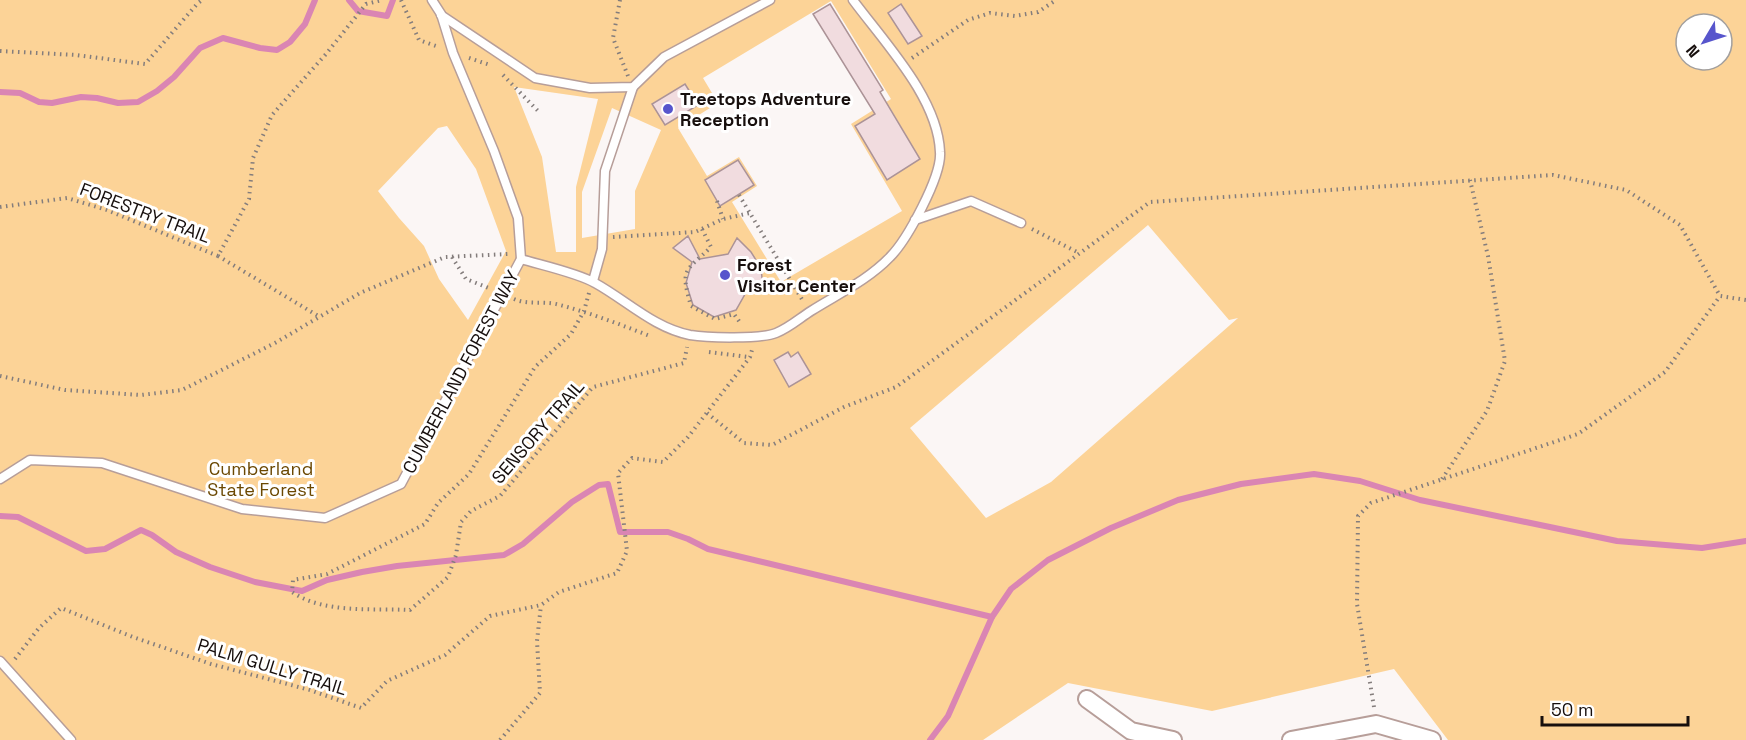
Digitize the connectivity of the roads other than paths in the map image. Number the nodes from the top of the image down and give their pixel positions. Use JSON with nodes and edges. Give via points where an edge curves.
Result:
{"nodes":[{"id":1,"x":432,"y":0,"type":"edge"},
{"id":2,"x":770,"y":0,"type":"edge"},
{"id":3,"x":853,"y":0,"type":"edge"},
{"id":4,"x":441,"y":14,"type":"junction"},
{"id":5,"x":633,"y":87,"type":"junction"},
{"id":6,"x":915,"y":219,"type":"junction"},
{"id":7,"x":1021,"y":223,"type":"road end"},
{"id":8,"x":521,"y":259,"type":"junction"},
{"id":9,"x":593,"y":281,"type":"junction"},
{"id":10,"x":0,"y":479,"type":"edge"},
{"id":11,"x":0,"y":661,"type":"edge"},
{"id":12,"x":1087,"y":699,"type":"dead end"},
{"id":13,"x":71,"y":740,"type":"edge"},
{"id":14,"x":1173,"y":740,"type":"edge"},
{"id":15,"x":1291,"y":740,"type":"edge"},
{"id":16,"x":1432,"y":740,"type":"edge"}],
"edges":[{"from":1,"to":4,"type":"lane","name":"CUMBERLAND FOREST WAY"},
{"from":2,"to":5,"type":"lane","via":[[664,57]]},
{"from":3,"to":6,"type":"lane","via":[[919,90],[938,130],[941,154],[935,178]]},
{"from":4,"to":5,"type":"lane","via":[[535,78],[590,88]]},
{"from":4,"to":8,"type":"lane","name":"CUMBERLAND FOREST WAY","via":[[518,218]]},
{"from":5,"to":9,"type":"lane","via":[[604,171],[602,249]]},
{"from":6,"to":7,"type":"lane","via":[[971,201]]},
{"from":6,"to":9,"type":"lane","via":[[891,256],[866,278],[777,333],[753,337],[690,334],[659,323]]},
{"from":8,"to":9,"type":"lane"},
{"from":8,"to":10,"type":"lane","name":"CUMBERLAND FOREST WAY","via":[[400,484],[325,518],[242,509],[102,463],[30,460]]},
{"from":11,"to":13,"type":"lane"},
{"from":12,"to":14,"type":"street","via":[[1131,731]]},
{"from":15,"to":16,"type":"street","via":[[1376,724]]}]}
